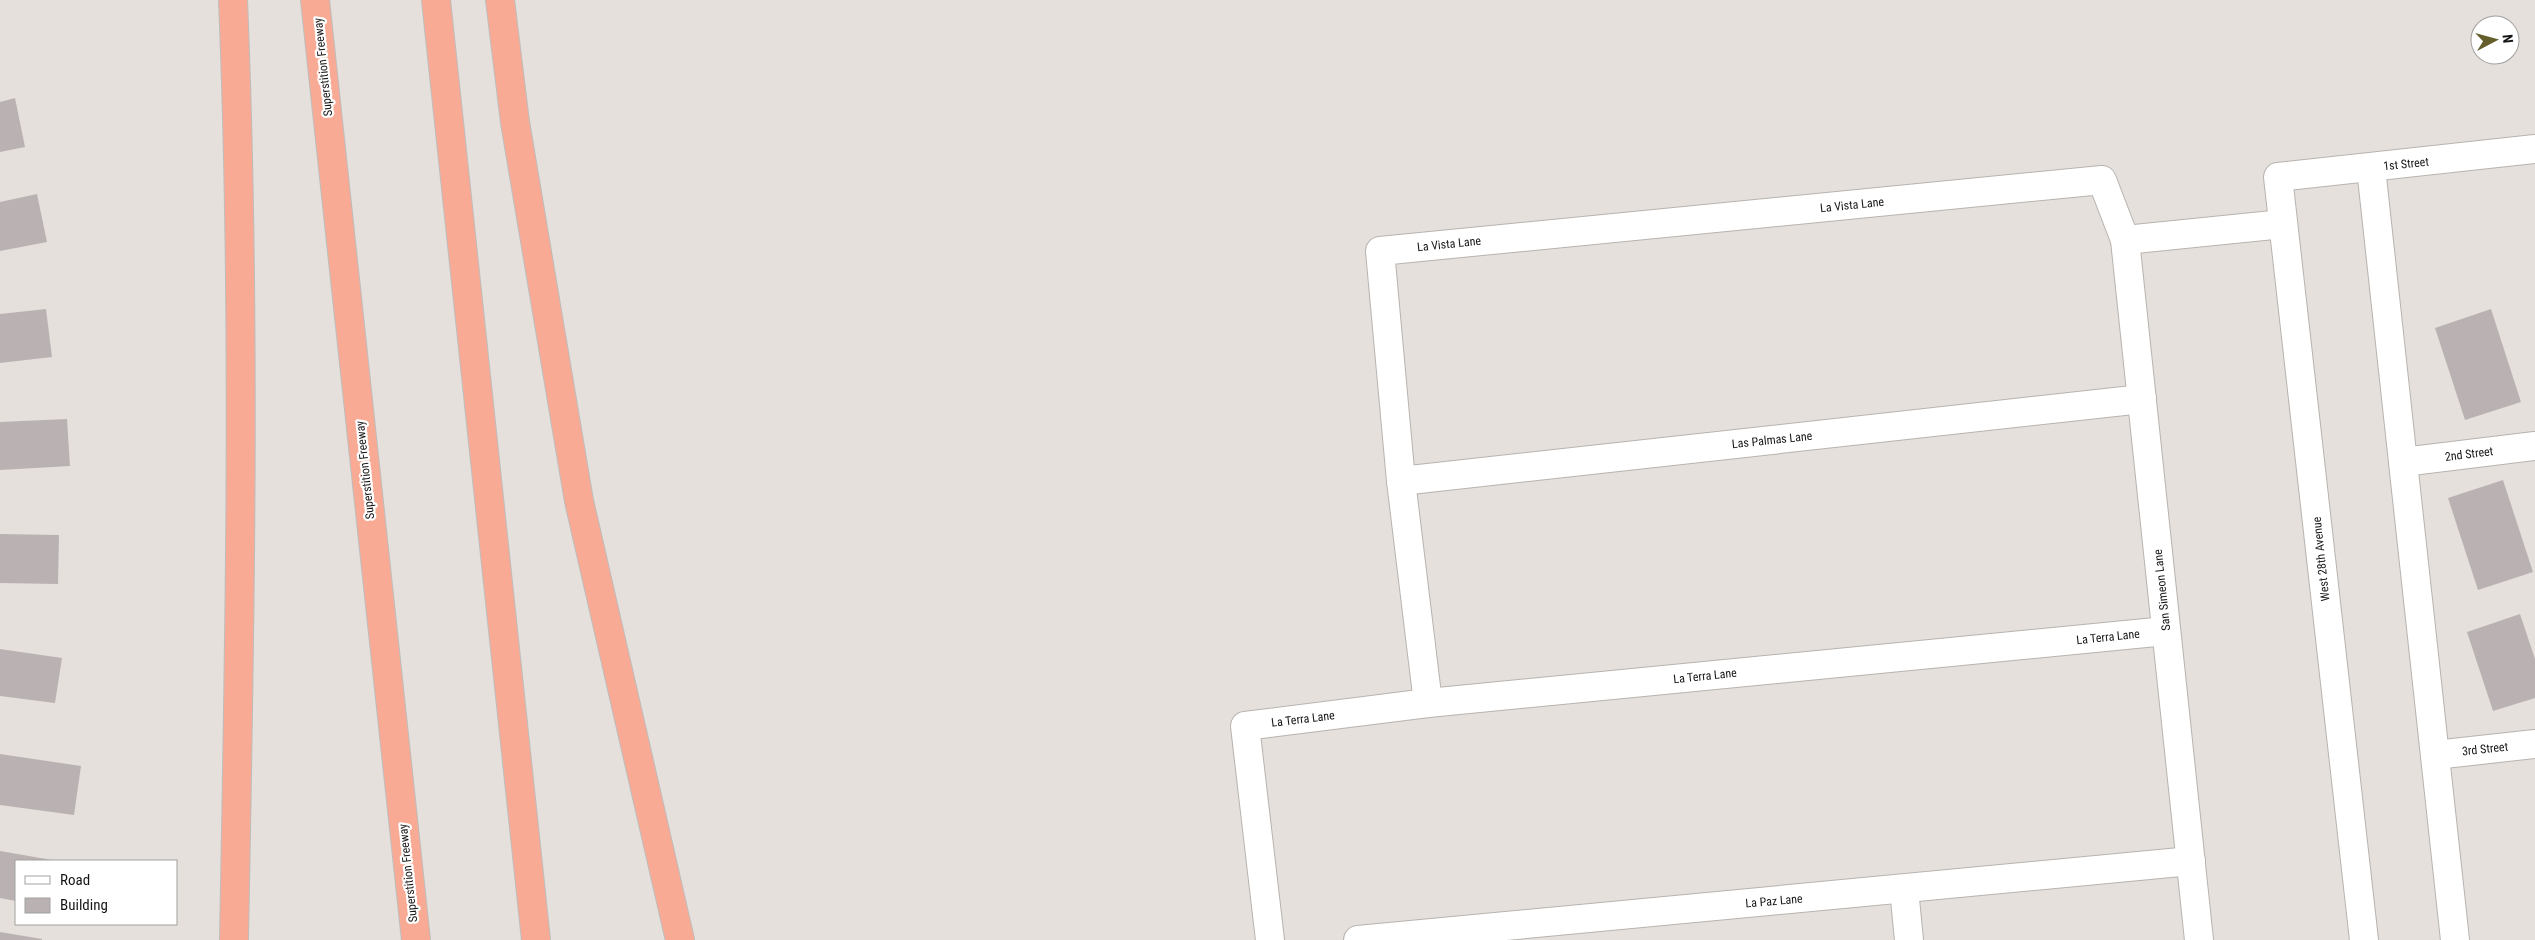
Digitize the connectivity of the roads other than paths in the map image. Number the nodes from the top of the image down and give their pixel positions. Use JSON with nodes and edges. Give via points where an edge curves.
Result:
{"nodes":[{"id":1,"x":233,"y":0,"type":"edge"},
{"id":2,"x":315,"y":0,"type":"edge"},
{"id":3,"x":436,"y":0,"type":"edge"},
{"id":4,"x":500,"y":0,"type":"edge"},
{"id":5,"x":2535,"y":149,"type":"edge"},
{"id":6,"x":2371,"y":168,"type":"junction"},
{"id":7,"x":2278,"y":178,"type":"joint"},
{"id":8,"x":2283,"y":224,"type":"junction"},
{"id":9,"x":2125,"y":240,"type":"junction"},
{"id":10,"x":2142,"y":399,"type":"junction"},
{"id":11,"x":2535,"y":446,"type":"edge"},
{"id":12,"x":2403,"y":462,"type":"junction"},
{"id":13,"x":1401,"y":481,"type":"junction"},
{"id":14,"x":2166,"y":631,"type":"junction"},
{"id":15,"x":1428,"y":703,"type":"junction"},
{"id":16,"x":2535,"y":744,"type":"edge"},
{"id":17,"x":2435,"y":755,"type":"junction"},
{"id":18,"x":2191,"y":861,"type":"junction"},
{"id":19,"x":1904,"y":889,"type":"junction"},
{"id":20,"x":1501,"y":933,"type":"edge"},
{"id":21,"x":234,"y":940,"type":"edge"},
{"id":22,"x":416,"y":940,"type":"edge"},
{"id":23,"x":536,"y":940,"type":"edge"},
{"id":24,"x":680,"y":940,"type":"edge"},
{"id":25,"x":1270,"y":940,"type":"edge"},
{"id":26,"x":1358,"y":940,"type":"edge"},
{"id":27,"x":1909,"y":940,"type":"edge"},
{"id":28,"x":2199,"y":940,"type":"edge"},
{"id":29,"x":2364,"y":940,"type":"edge"},
{"id":30,"x":2455,"y":940,"type":"edge"}],
"edges":[{"from":1,"to":21,"type":"highway","via":[[237,93],[241,540]]},
{"from":2,"to":22,"type":"highway","name":"Superstition Freeway"},
{"from":3,"to":23,"type":"highway"},
{"from":4,"to":24,"type":"highway","via":[[516,122],[579,501]]},
{"from":5,"to":6,"type":"street","name":"1st Street"},
{"from":6,"to":7,"type":"street","name":"1st Street"},
{"from":6,"to":12,"type":"street"},
{"from":7,"to":8,"type":"street","name":"West 28th Avenue"},
{"from":8,"to":9,"type":"street"},
{"from":8,"to":29,"type":"street","name":"West 28th Avenue"},
{"from":9,"to":10,"type":"street","name":"San Simeon Lane"},
{"from":9,"to":13,"type":"street","name":"La Vista Lane","via":[[2102,180],[1380,251]]},
{"from":10,"to":13,"type":"street","name":"Las Palmas Lane"},
{"from":10,"to":14,"type":"street","name":"San Simeon Lane"},
{"from":11,"to":12,"type":"street","name":"2nd Street"},
{"from":12,"to":17,"type":"street"},
{"from":13,"to":15,"type":"street"},
{"from":14,"to":15,"type":"street","name":"La Terra Lane"},
{"from":14,"to":18,"type":"street","name":"San Simeon Lane"},
{"from":15,"to":25,"type":"street","name":"La Terra Lane","via":[[1245,726]]},
{"from":16,"to":17,"type":"street","name":"3rd Street"},
{"from":17,"to":30,"type":"street"},
{"from":18,"to":19,"type":"street","name":"La Paz Lane"},
{"from":18,"to":28,"type":"street","name":"San Simeon Lane"},
{"from":19,"to":20,"type":"street","name":"La Paz Lane"},
{"from":19,"to":27,"type":"street"},
{"from":20,"to":26,"type":"street","name":"La Paz Lane"}]}
